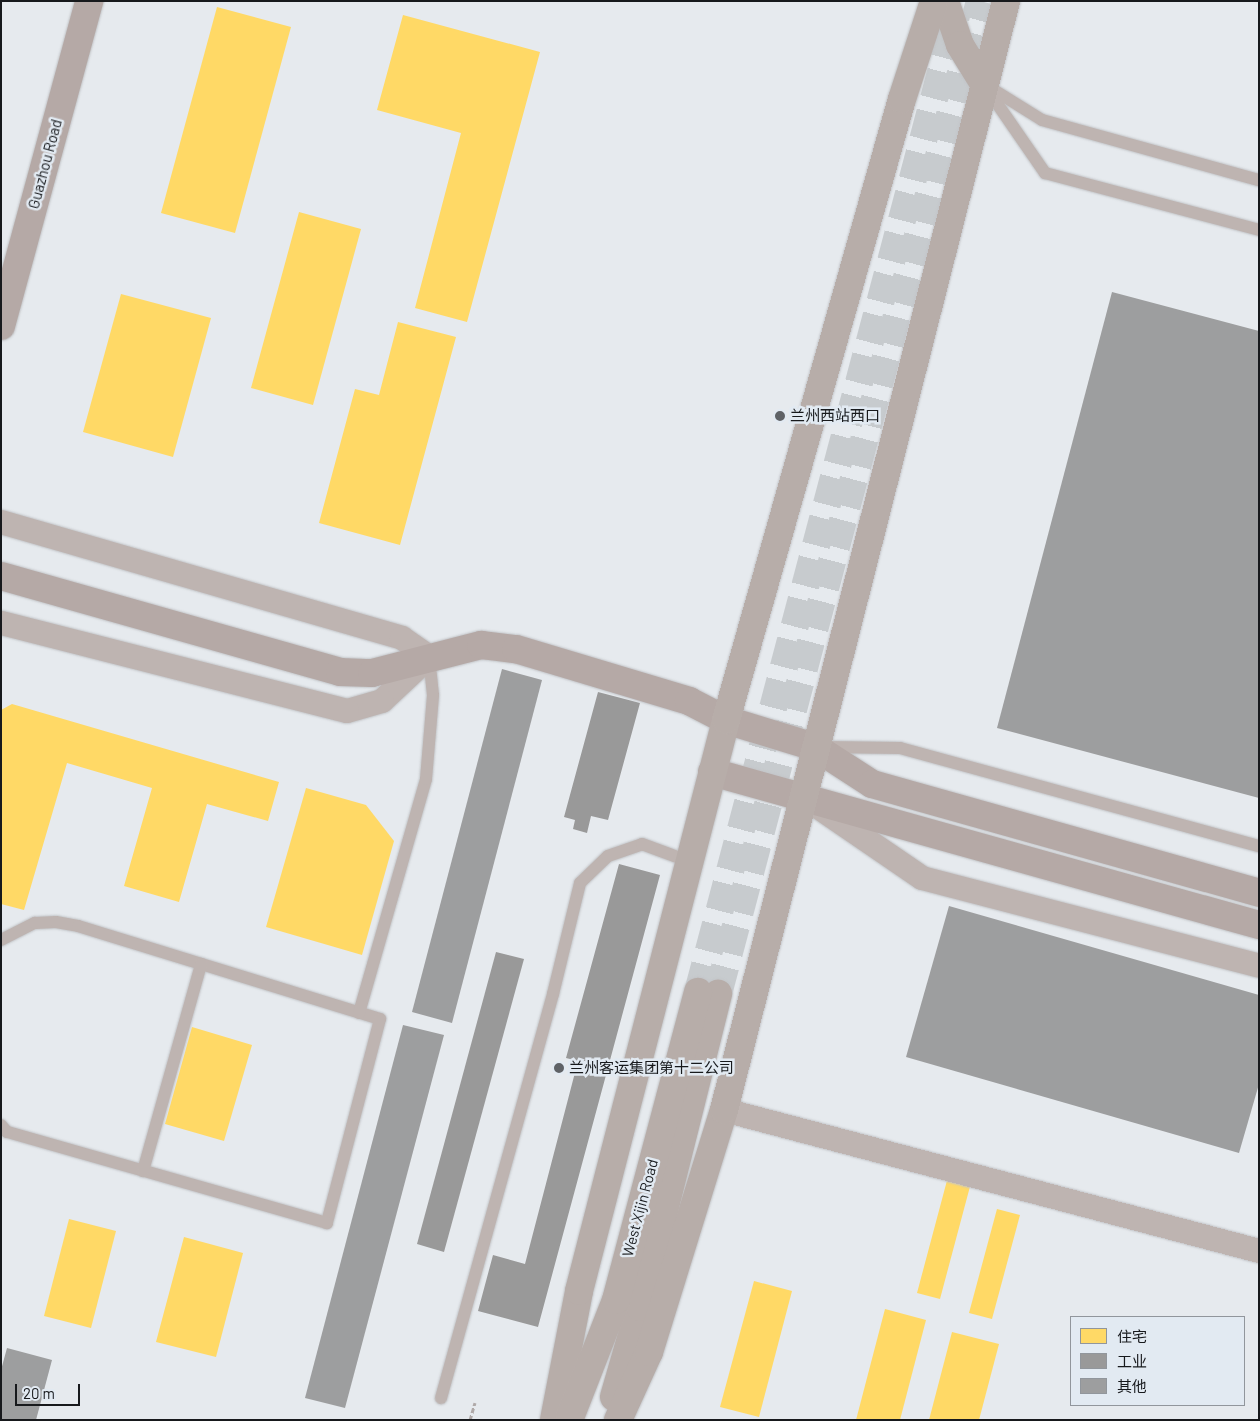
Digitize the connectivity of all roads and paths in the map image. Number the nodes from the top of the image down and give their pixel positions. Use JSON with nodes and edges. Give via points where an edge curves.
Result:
{"nodes":[{"id":1,"x":89,"y":1,"type":"edge"},
{"id":2,"x":934,"y":1,"type":"edge"},
{"id":3,"x":945,"y":1,"type":"edge"},
{"id":4,"x":1006,"y":1,"type":"edge"},
{"id":5,"x":984,"y":84,"type":"junction"},
{"id":6,"x":1259,"y":180,"type":"edge"},
{"id":7,"x":1259,"y":230,"type":"edge"},
{"id":8,"x":1,"y":326,"type":"edge"},
{"id":9,"x":1,"y":522,"type":"edge"},
{"id":10,"x":1,"y":576,"type":"edge"},
{"id":11,"x":1,"y":623,"type":"edge"},
{"id":12,"x":428,"y":657,"type":"junction"},
{"id":13,"x":726,"y":720,"type":"junction"},
{"id":14,"x":815,"y":747,"type":"junction"},
{"id":15,"x":712,"y":772,"type":"junction"},
{"id":16,"x":802,"y":796,"type":"junction"},
{"id":17,"x":1259,"y":846,"type":"edge"},
{"id":18,"x":688,"y":861,"type":"junction"},
{"id":19,"x":1259,"y":893,"type":"edge"},
{"id":20,"x":1259,"y":925,"type":"edge"},
{"id":21,"x":1,"y":940,"type":"edge"},
{"id":22,"x":201,"y":964,"type":"junction"},
{"id":23,"x":1259,"y":966,"type":"edge"},
{"id":24,"x":359,"y":1013,"type":"junction"},
{"id":25,"x":724,"y":1110,"type":"junction"},
{"id":26,"x":1,"y":1125,"type":"edge"},
{"id":27,"x":143,"y":1171,"type":"junction"},
{"id":28,"x":1259,"y":1251,"type":"edge"},
{"id":29,"x":441,"y":1398,"type":"dead end"},
{"id":30,"x":475,"y":1403,"type":"dead end"},
{"id":31,"x":470,"y":1420,"type":"edge"},
{"id":32,"x":554,"y":1420,"type":"edge"},
{"id":33,"x":569,"y":1420,"type":"edge"},
{"id":34,"x":607,"y":1420,"type":"edge"},
{"id":35,"x":618,"y":1420,"type":"edge"}],
"edges":[{"from":1,"to":8,"type":"main road","name":"Guazhou Road"},
{"from":2,"to":13,"type":"main road","via":[[902,98]]},
{"from":3,"to":5,"type":"main road","via":[[960,45]]},
{"from":4,"to":5,"type":"main road"},
{"from":5,"to":6,"type":"lane","via":[[1042,120]]},
{"from":5,"to":7,"type":"lane","via":[[1045,173]]},
{"from":5,"to":14,"type":"main road"},
{"from":9,"to":12,"type":"street","via":[[402,638]]},
{"from":10,"to":12,"type":"main road","via":[[340,672],[372,673]]},
{"from":11,"to":12,"type":"street","via":[[347,711],[382,701]]},
{"from":12,"to":13,"type":"main road","via":[[481,645],[516,649],[689,701]]},
{"from":12,"to":24,"type":"lane","via":[[433,695],[426,779]]},
{"from":13,"to":14,"type":"main road"},
{"from":13,"to":15,"type":"main road"},
{"from":14,"to":16,"type":"main road"},
{"from":14,"to":17,"type":"lane","via":[[900,748]]},
{"from":14,"to":19,"type":"main road","via":[[872,784]]},
{"from":15,"to":16,"type":"main road"},
{"from":15,"to":18,"type":"main road"},
{"from":16,"to":20,"type":"main road"},
{"from":16,"to":23,"type":"street","via":[[922,878]]},
{"from":16,"to":25,"type":"main road"},
{"from":18,"to":29,"type":"lane","via":[[642,844],[608,856],[580,883],[553,994]]},
{"from":18,"to":32,"type":"main road","via":[[579,1291]]},
{"from":21,"to":22,"type":"lane","via":[[34,923],[56,922]]},
{"from":22,"to":24,"type":"lane"},
{"from":22,"to":27,"type":"lane"},
{"from":24,"to":27,"type":"lane","via":[[380,1019],[327,1223]]},
{"from":25,"to":28,"type":"street"},
{"from":25,"to":35,"type":"main road","via":[[649,1352]]},
{"from":26,"to":27,"type":"lane","via":[[7,1132]]},
{"from":30,"to":31,"type":"path"},
{"from":33,"to":34,"type":"main road","name":"West Xijin Road","via":[[616,1300],[708,993],[640,1307]]}]}
